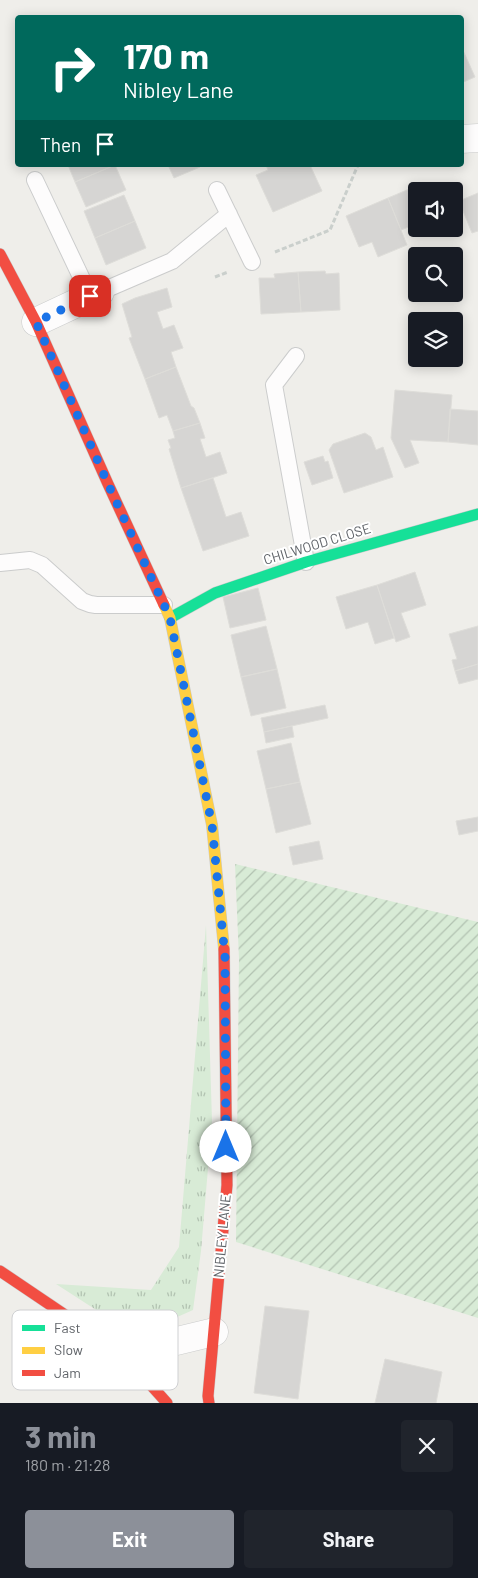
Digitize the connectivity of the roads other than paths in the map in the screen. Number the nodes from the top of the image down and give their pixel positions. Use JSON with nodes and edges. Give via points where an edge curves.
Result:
{"nodes":[{"id":1,"x":478,"y":138,"type":"edge"},
{"id":2,"x":464,"y":139,"type":"edge"},
{"id":3,"x":35,"y":180,"type":"dead end"},
{"id":4,"x":217,"y":190,"type":"dead end"},
{"id":5,"x":229,"y":214,"type":"junction"},
{"id":6,"x":0,"y":254,"type":"edge"},
{"id":7,"x":252,"y":262,"type":"road end"},
{"id":8,"x":95,"y":294,"type":"junction"},
{"id":9,"x":36,"y":322,"type":"junction"},
{"id":10,"x":296,"y":356,"type":"dead end"},
{"id":11,"x":478,"y":514,"type":"edge"},
{"id":12,"x":306,"y":562,"type":"junction"},
{"id":13,"x":0,"y":563,"type":"edge"},
{"id":14,"x":167,"y":612,"type":"junction"},
{"id":15,"x":0,"y":1270,"type":"edge"},
{"id":16,"x":59,"y":1310,"type":"edge"},
{"id":17,"x":214,"y":1332,"type":"junction"},
{"id":18,"x":178,"y":1341,"type":"edge"},
{"id":19,"x":155,"y":1390,"type":"edge"},
{"id":20,"x":167,"y":1403,"type":"edge"},
{"id":21,"x":209,"y":1403,"type":"edge"}],
"edges":[{"from":1,"to":2,"type":"street"},
{"from":3,"to":8,"type":"lane"},
{"from":4,"to":5,"type":"lane"},
{"from":5,"to":7,"type":"lane"},
{"from":5,"to":8,"type":"lane","via":[[172,261]]},
{"from":6,"to":9,"type":"street","name":"NIBLEY LANE"},
{"from":8,"to":9,"type":"street"},
{"from":9,"to":14,"type":"street","name":"NIBLEY LANE"},
{"from":10,"to":12,"type":"lane","via":[[274,385]]},
{"from":11,"to":12,"type":"street","name":"CHILWOOD CLOSE"},
{"from":12,"to":14,"type":"street","name":"CHILWOOD CLOSE"},
{"from":13,"to":14,"type":"lane","via":[[30,560],[42,564],[82,601],[96,606]]},
{"from":14,"to":17,"type":"street","name":"NIBLEY LANE","via":[[212,825],[225,957],[227,1185]]},
{"from":15,"to":16,"type":"street"},
{"from":17,"to":18,"type":"street"},
{"from":17,"to":21,"type":"street","name":"NIBLEY LANE"},
{"from":19,"to":20,"type":"street"}]}
